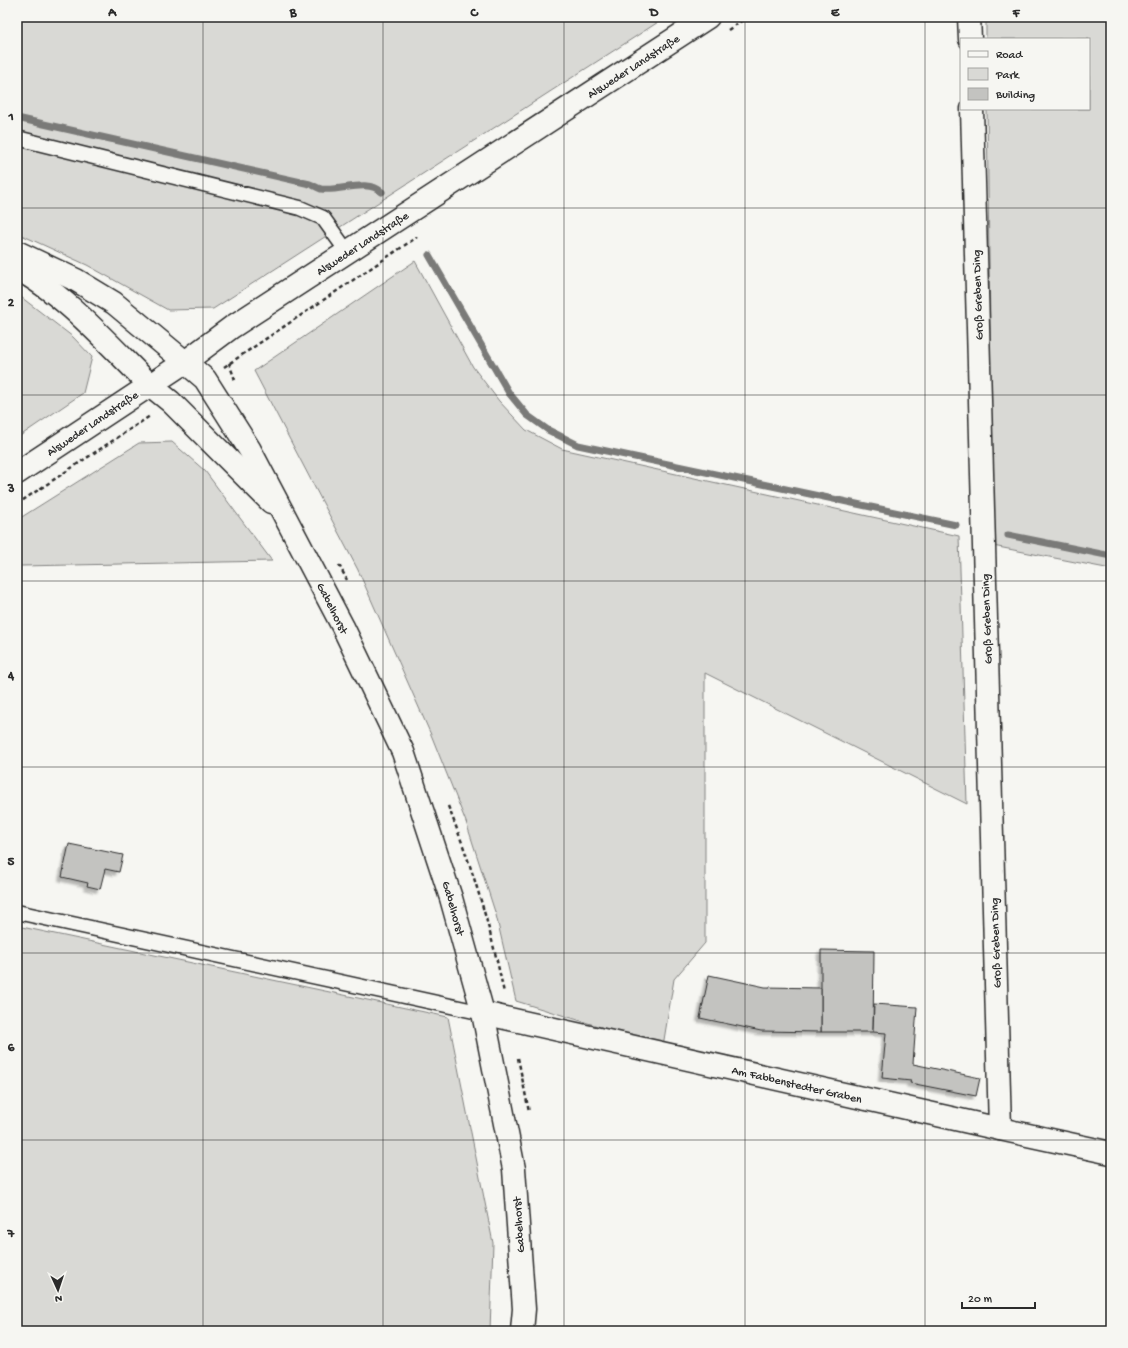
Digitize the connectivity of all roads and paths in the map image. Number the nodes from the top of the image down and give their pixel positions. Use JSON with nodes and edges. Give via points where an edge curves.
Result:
{"nodes":[{"id":1,"x":708,"y":17,"type":"edge"},
{"id":2,"x":748,"y":17,"type":"edge"},
{"id":3,"x":969,"y":17,"type":"edge"},
{"id":4,"x":728,"y":30,"type":"dead end"},
{"id":5,"x":970,"y":38,"type":"edge"},
{"id":6,"x":972,"y":110,"type":"edge"},
{"id":7,"x":17,"y":138,"type":"edge"},
{"id":8,"x":422,"y":234,"type":"dead end"},
{"id":9,"x":17,"y":252,"type":"edge"},
{"id":10,"x":348,"y":253,"type":"junction"},
{"id":11,"x":17,"y":269,"type":"edge"},
{"id":12,"x":184,"y":362,"type":"junction"},
{"id":13,"x":205,"y":379,"type":"junction"},
{"id":14,"x":150,"y":385,"type":"junction"},
{"id":15,"x":171,"y":402,"type":"junction"},
{"id":16,"x":17,"y":473,"type":"edge"},
{"id":17,"x":17,"y":504,"type":"edge"},
{"id":18,"x":284,"y":514,"type":"junction"},
{"id":19,"x":17,"y":912,"type":"edge"},
{"id":20,"x":483,"y":1013,"type":"junction"},
{"id":21,"x":1000,"y":1129,"type":"junction"},
{"id":22,"x":1111,"y":1152,"type":"edge"},
{"id":23,"x":522,"y":1331,"type":"edge"}],
"edges":[{"from":1,"to":10,"type":"street","name":"Alsweder Landstraße"},
{"from":2,"to":4,"type":"path"},
{"from":3,"to":5,"type":"street"},
{"from":6,"to":21,"type":"street","name":"Groß Greben Ding"},
{"from":7,"to":10,"type":"lane","via":[[300,208],[323,218]]},
{"from":8,"to":13,"type":"path"},
{"from":9,"to":12,"type":"street","name":"Gabelhorst","via":[[76,280],[114,303]]},
{"from":10,"to":12,"type":"street","name":"Alsweder Landstraße"},
{"from":11,"to":14,"type":"street","name":"Gabelhorst","via":[[80,316]]},
{"from":12,"to":13,"type":"street","name":"Gabelhorst"},
{"from":12,"to":14,"type":"street","name":"Alsweder Landstraße"},
{"from":13,"to":18,"type":"street","name":"Gabelhorst","via":[[250,450]]},
{"from":14,"to":15,"type":"street","name":"Gabelhorst"},
{"from":14,"to":16,"type":"street","name":"Alsweder Landstraße"},
{"from":15,"to":17,"type":"path"},
{"from":15,"to":18,"type":"street","name":"Gabelhorst"},
{"from":18,"to":20,"type":"street","name":"Gabelhorst","via":[[343,627],[403,752],[452,898]]},
{"from":19,"to":20,"type":"lane"},
{"from":20,"to":21,"type":"street","name":"Am Fabbenstedter Graben"},
{"from":20,"to":23,"type":"street","name":"Gabelhorst","via":[[514,1169],[524,1310]]},
{"from":21,"to":22,"type":"street","name":"Am Fabbenstedter Graben"}]}
